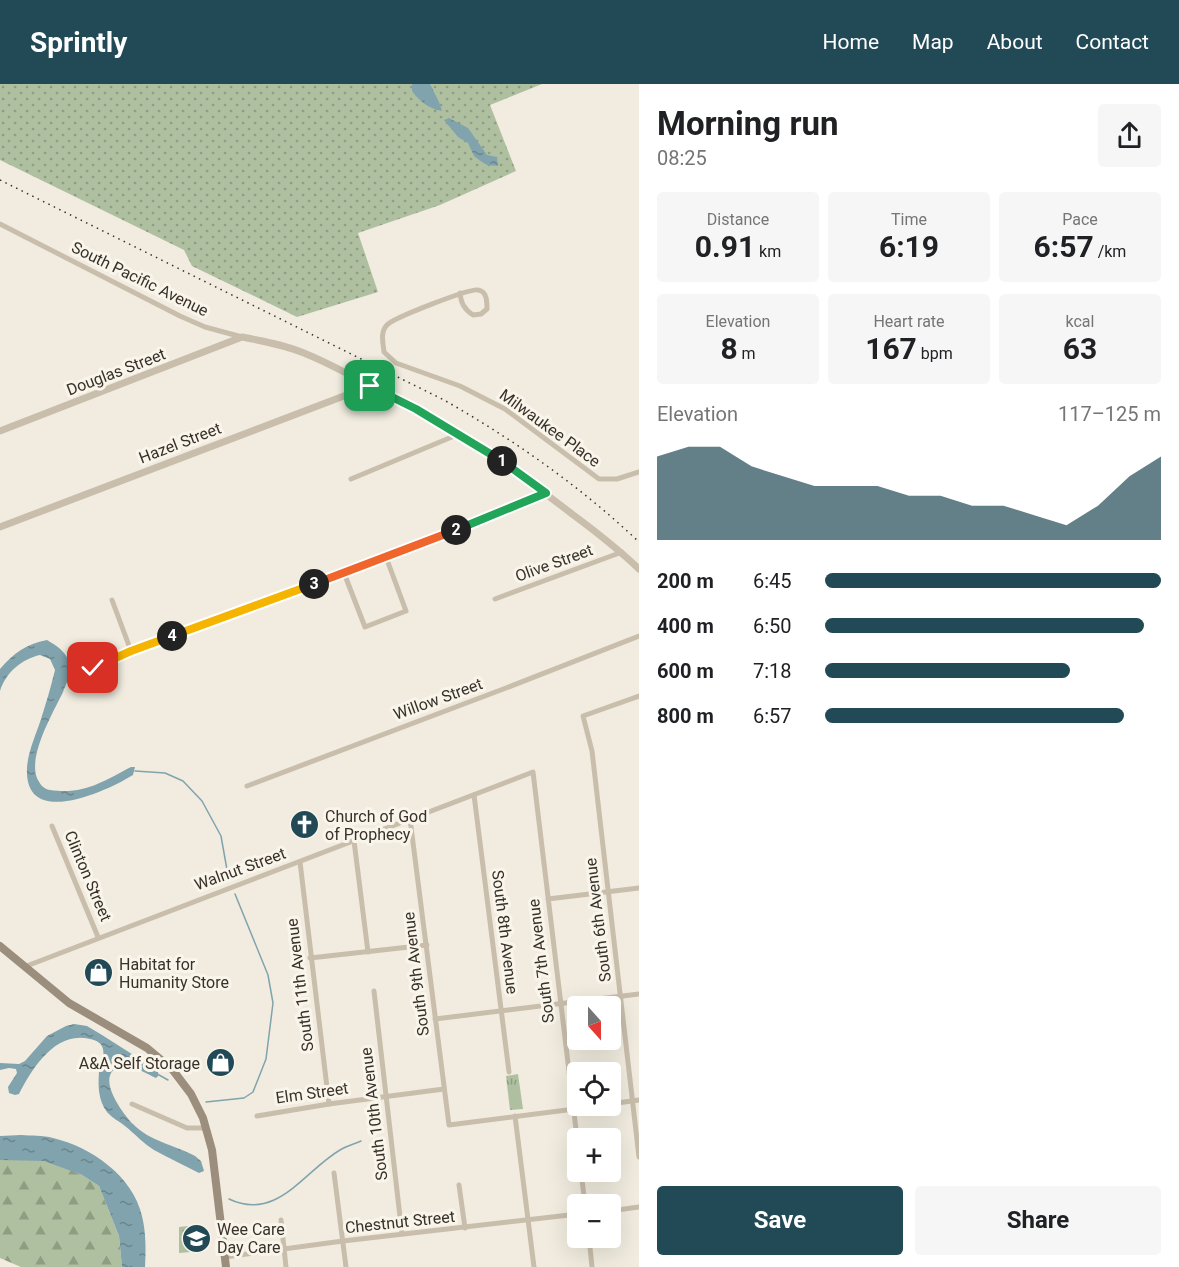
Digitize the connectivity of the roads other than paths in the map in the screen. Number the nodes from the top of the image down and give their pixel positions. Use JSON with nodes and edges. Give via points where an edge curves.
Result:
{"nodes":[{"id":1,"x":0,"y":224,"type":"edge"},
{"id":2,"x":460,"y":293,"type":"junction"},
{"id":3,"x":242,"y":337,"type":"junction"},
{"id":4,"x":370,"y":386,"type":"junction"},
{"id":5,"x":0,"y":431,"type":"edge"},
{"id":6,"x":459,"y":434,"type":"junction"},
{"id":7,"x":639,"y":472,"type":"edge"},
{"id":8,"x":351,"y":479,"type":"dead end"},
{"id":9,"x":546,"y":493,"type":"junction"},
{"id":10,"x":0,"y":527,"type":"edge"},
{"id":11,"x":622,"y":552,"type":"junction"},
{"id":12,"x":386,"y":557,"type":"junction"},
{"id":13,"x":639,"y":569,"type":"edge"},
{"id":14,"x":344,"y":573,"type":"junction"},
{"id":15,"x":495,"y":598,"type":"dead end"},
{"id":16,"x":112,"y":600,"type":"dead end"},
{"id":17,"x":639,"y":636,"type":"edge"},
{"id":18,"x":131,"y":651,"type":"junction"},
{"id":19,"x":93,"y":668,"type":"dead end"},
{"id":20,"x":639,"y":696,"type":"edge"},
{"id":21,"x":533,"y":772,"type":"joint"},
{"id":22,"x":247,"y":786,"type":"dead end"},
{"id":23,"x":474,"y":795,"type":"junction"},
{"id":24,"x":410,"y":819,"type":"junction"},
{"id":25,"x":52,"y":826,"type":"dead end"},
{"id":26,"x":354,"y":841,"type":"junction"},
{"id":27,"x":300,"y":862,"type":"junction"},
{"id":28,"x":639,"y":888,"type":"edge"},
{"id":29,"x":607,"y":892,"type":"junction"},
{"id":30,"x":548,"y":899,"type":"junction"},
{"id":31,"x":98,"y":937,"type":"junction"},
{"id":32,"x":427,"y":945,"type":"junction"},
{"id":33,"x":0,"y":946,"type":"edge"},
{"id":34,"x":368,"y":952,"type":"junction"},
{"id":35,"x":310,"y":958,"type":"junction"},
{"id":36,"x":24,"y":967,"type":"junction"},
{"id":37,"x":374,"y":991,"type":"dead end"},
{"id":38,"x":639,"y":994,"type":"edge"},
{"id":39,"x":620,"y":996,"type":"joint"},
{"id":40,"x":567,"y":1002,"type":"edge"},
{"id":41,"x":560,"y":1003,"type":"junction"},
{"id":42,"x":621,"y":1005,"type":"edge"},
{"id":43,"x":501,"y":1010,"type":"junction"},
{"id":44,"x":435,"y":1019,"type":"junction"},
{"id":45,"x":567,"y":1062,"type":"edge"},
{"id":46,"x":509,"y":1072,"type":"dead end"},
{"id":47,"x":444,"y":1089,"type":"junction"},
{"id":48,"x":386,"y":1097,"type":"junction"},
{"id":49,"x":639,"y":1100,"type":"edge"},
{"id":50,"x":632,"y":1101,"type":"junction"},
{"id":51,"x":621,"y":1102,"type":"edge"},
{"id":52,"x":132,"y":1104,"type":"dead end"},
{"id":53,"x":329,"y":1104,"type":"junction"},
{"id":54,"x":567,"y":1109,"type":"edge"},
{"id":55,"x":256,"y":1116,"type":"dead end"},
{"id":56,"x":515,"y":1116,"type":"junction"},
{"id":57,"x":206,"y":1128,"type":"junction"},
{"id":58,"x":639,"y":1157,"type":"edge"},
{"id":59,"x":334,"y":1173,"type":"dead end"},
{"id":60,"x":459,"y":1185,"type":"dead end"},
{"id":61,"x":639,"y":1207,"type":"edge"},
{"id":62,"x":621,"y":1209,"type":"edge"},
{"id":63,"x":567,"y":1216,"type":"edge"},
{"id":64,"x":528,"y":1219,"type":"junction"},
{"id":65,"x":280,"y":1220,"type":"dead end"},
{"id":66,"x":465,"y":1228,"type":"junction"},
{"id":67,"x":402,"y":1234,"type":"junction"},
{"id":68,"x":343,"y":1241,"type":"junction"},
{"id":69,"x":590,"y":1248,"type":"edge"},
{"id":70,"x":284,"y":1250,"type":"junction"},
{"id":71,"x":225,"y":1257,"type":"junction"},
{"id":72,"x":226,"y":1267,"type":"edge"},
{"id":73,"x":286,"y":1267,"type":"edge"},
{"id":74,"x":346,"y":1267,"type":"edge"},
{"id":75,"x":534,"y":1267,"type":"edge"},
{"id":76,"x":592,"y":1267,"type":"edge"}],
"edges":[{"from":1,"to":3,"type":"street","name":"South Pacific Avenue","via":[[180,316]]},
{"from":2,"to":2,"type":"street","via":[[476,289],[483,292],[487,309],[473,315],[466,311]]},
{"from":2,"to":7,"type":"street","name":"Milwaukee Place","via":[[386,326],[382,337],[384,352],[396,363],[460,386],[505,409],[595,477],[604,481]]},
{"from":3,"to":4,"type":"street","name":"South Pacific Avenue","via":[[304,353]]},
{"from":3,"to":5,"type":"street","name":"Douglas Street"},
{"from":4,"to":6,"type":"street","name":"South Pacific Avenue"},
{"from":4,"to":10,"type":"street","name":"Hazel Street"},
{"from":6,"to":8,"type":"street"},
{"from":6,"to":9,"type":"street","name":"South Pacific Avenue"},
{"from":9,"to":11,"type":"street","name":"South Pacific Avenue"},
{"from":9,"to":12,"type":"street"},
{"from":11,"to":13,"type":"street","name":"South Pacific Avenue"},
{"from":11,"to":15,"type":"street","name":"Olive Street"},
{"from":12,"to":14,"type":"street"},
{"from":12,"to":14,"type":"street","via":[[406,611],[365,627]]},
{"from":14,"to":18,"type":"street"},
{"from":16,"to":18,"type":"street"},
{"from":17,"to":22,"type":"street","name":"Willow Street"},
{"from":18,"to":19,"type":"street"},
{"from":20,"to":29,"type":"street","name":"South 6th Avenue","via":[[583,716],[592,751]]},
{"from":21,"to":23,"type":"street","name":"Walnut Street"},
{"from":21,"to":30,"type":"street","name":"South 7th Avenue"},
{"from":23,"to":24,"type":"street","name":"Walnut Street"},
{"from":23,"to":43,"type":"street","name":"South 8th Avenue"},
{"from":24,"to":26,"type":"street","name":"Walnut Street"},
{"from":24,"to":32,"type":"street","name":"South 9th Avenue"},
{"from":25,"to":31,"type":"street","name":"Clinton Street"},
{"from":26,"to":27,"type":"street","name":"Walnut Street"},
{"from":26,"to":34,"type":"street"},
{"from":27,"to":31,"type":"street","name":"Walnut Street"},
{"from":27,"to":35,"type":"street","name":"South 11th Avenue"},
{"from":28,"to":29,"type":"street"},
{"from":29,"to":30,"type":"street"},
{"from":29,"to":39,"type":"street","name":"South 6th Avenue"},
{"from":30,"to":41,"type":"street","name":"South 7th Avenue"},
{"from":31,"to":36,"type":"street","name":"Walnut Street"},
{"from":32,"to":34,"type":"street"},
{"from":32,"to":44,"type":"street","name":"South 9th Avenue"},
{"from":33,"to":36,"type":"main road"},
{"from":34,"to":35,"type":"street"},
{"from":35,"to":53,"type":"street","name":"South 11th Avenue"},
{"from":36,"to":57,"type":"main road","via":[[69,1003],[147,1048],[172,1069],[191,1094]]},
{"from":37,"to":48,"type":"street","name":"South 10th Avenue"},
{"from":38,"to":39,"type":"street"},
{"from":40,"to":41,"type":"street"},
{"from":41,"to":43,"type":"street"},
{"from":41,"to":45,"type":"street","name":"South 7th Avenue"},
{"from":42,"to":50,"type":"street","name":"South 6th Avenue"},
{"from":43,"to":44,"type":"street"},
{"from":43,"to":46,"type":"street","name":"South 8th Avenue"},
{"from":44,"to":47,"type":"street","name":"South 9th Avenue"},
{"from":47,"to":48,"type":"street","name":"Elm Street"},
{"from":47,"to":56,"type":"street","name":"South 9th Avenue","via":[[449,1125]]},
{"from":48,"to":53,"type":"street","name":"Elm Street"},
{"from":48,"to":67,"type":"street","name":"South 10th Avenue"},
{"from":49,"to":50,"type":"street"},
{"from":50,"to":51,"type":"street"},
{"from":50,"to":58,"type":"street","name":"South 6th Avenue"},
{"from":52,"to":57,"type":"street","via":[[187,1128]]},
{"from":53,"to":55,"type":"street","name":"Elm Street"},
{"from":54,"to":56,"type":"street"},
{"from":56,"to":64,"type":"street"},
{"from":57,"to":71,"type":"main road"},
{"from":59,"to":68,"type":"street"},
{"from":60,"to":66,"type":"street"},
{"from":61,"to":62,"type":"street"},
{"from":63,"to":64,"type":"street","name":"Chestnut Street"},
{"from":64,"to":66,"type":"street","name":"Chestnut Street"},
{"from":64,"to":75,"type":"street"},
{"from":65,"to":70,"type":"street"},
{"from":66,"to":67,"type":"street","name":"Chestnut Street"},
{"from":67,"to":68,"type":"street","name":"Chestnut Street"},
{"from":68,"to":70,"type":"street","name":"Chestnut Street"},
{"from":68,"to":74,"type":"street"},
{"from":69,"to":76,"type":"street"},
{"from":70,"to":71,"type":"street","name":"Chestnut Street"},
{"from":70,"to":73,"type":"street"},
{"from":71,"to":72,"type":"main road"}]}
